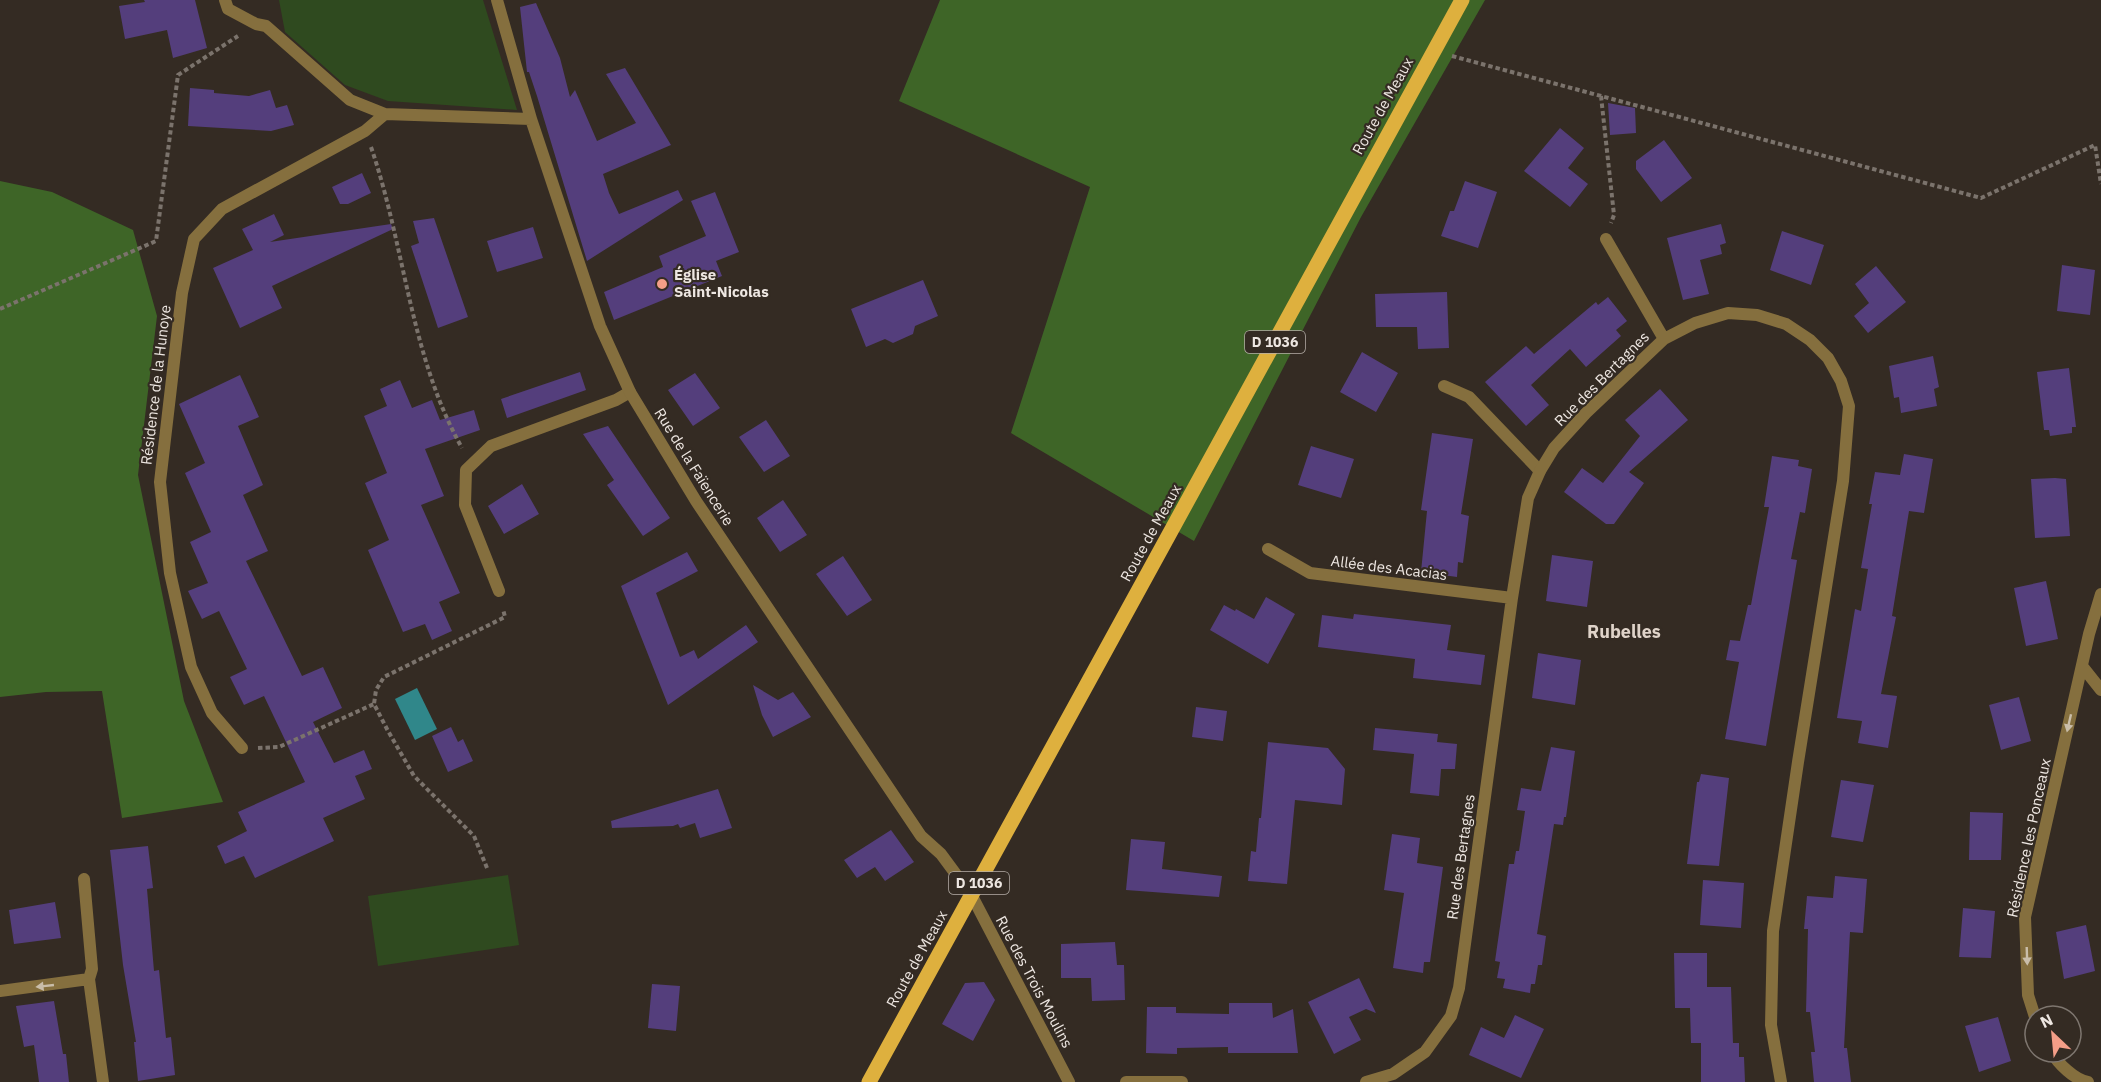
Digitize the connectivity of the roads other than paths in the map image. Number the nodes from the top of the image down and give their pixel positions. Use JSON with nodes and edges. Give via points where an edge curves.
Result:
{"nodes":[{"id":1,"x":225,"y":0,"type":"edge"},
{"id":2,"x":497,"y":0,"type":"edge"},
{"id":3,"x":1462,"y":0,"type":"edge"},
{"id":4,"x":385,"y":114,"type":"junction"},
{"id":5,"x":531,"y":119,"type":"junction"},
{"id":6,"x":1606,"y":239,"type":"road end"},
{"id":7,"x":1664,"y":339,"type":"junction"},
{"id":8,"x":1444,"y":386,"type":"dead end"},
{"id":9,"x":630,"y":392,"type":"junction"},
{"id":10,"x":1540,"y":471,"type":"junction"},
{"id":11,"x":1268,"y":549,"type":"dead end"},
{"id":12,"x":499,"y":591,"type":"road end"},
{"id":13,"x":2101,"y":594,"type":"edge"},
{"id":14,"x":1512,"y":598,"type":"junction"},
{"id":15,"x":2082,"y":666,"type":"junction"},
{"id":16,"x":2101,"y":690,"type":"edge"},
{"id":17,"x":242,"y":748,"type":"road end"},
{"id":18,"x":84,"y":879,"type":"dead end"},
{"id":19,"x":972,"y":896,"type":"junction"},
{"id":20,"x":89,"y":979,"type":"junction"},
{"id":21,"x":0,"y":991,"type":"edge"},
{"id":22,"x":2031,"y":1004,"type":"edge"},
{"id":23,"x":2061,"y":1064,"type":"edge"},
{"id":24,"x":103,"y":1082,"type":"edge"},
{"id":25,"x":869,"y":1082,"type":"edge"},
{"id":26,"x":1069,"y":1082,"type":"edge"},
{"id":27,"x":1126,"y":1082,"type":"edge"},
{"id":28,"x":1182,"y":1082,"type":"edge"},
{"id":29,"x":1366,"y":1082,"type":"edge"},
{"id":30,"x":1780,"y":1082,"type":"edge"},
{"id":31,"x":2088,"y":1082,"type":"edge"}],
"edges":[{"from":1,"to":4,"type":"street","via":[[228,9],[266,26],[350,100]]},
{"from":2,"to":5,"type":"street","name":"Rue de la Faïencerie"},
{"from":3,"to":19,"type":"main road","name":"Route de Meaux","number":"D 1036"},
{"from":4,"to":5,"type":"street"},
{"from":4,"to":17,"type":"street","name":"Résidence de la Hunoye","via":[[365,131],[222,209],[194,239],[182,293],[160,482],[170,573],[191,667],[212,713]]},
{"from":5,"to":9,"type":"street","name":"Rue de la Faïencerie","via":[[600,326]]},
{"from":6,"to":7,"type":"street"},
{"from":7,"to":10,"type":"street","name":"Rue des Bertagnes","via":[[1586,413],[1554,448]]},
{"from":7,"to":30,"type":"street","name":"Rue des Bertagnes","via":[[1695,322],[1728,313],[1757,315],[1786,324],[1828,358],[1849,406],[1843,481],[1773,931],[1771,1025]]},
{"from":8,"to":10,"type":"street","via":[[1469,397]]},
{"from":9,"to":12,"type":"street","via":[[491,446],[466,470],[465,505]]},
{"from":9,"to":19,"type":"street","name":"Rue de la Faïencerie","via":[[696,501],[921,837],[941,854]]},
{"from":10,"to":14,"type":"street","name":"Rue des Bertagnes","via":[[1528,498]]},
{"from":11,"to":14,"type":"street","name":"Allée des Acacias","via":[[1310,573]]},
{"from":13,"to":15,"type":"street","name":"Résidence les Ponceaux"},
{"from":14,"to":29,"type":"street","name":"Rue des Bertagnes","via":[[1452,1016],[1425,1052],[1393,1074]]},
{"from":15,"to":16,"type":"street"},
{"from":15,"to":22,"type":"street","name":"Résidence les Ponceaux","one_way":true,"via":[[2025,917]]},
{"from":18,"to":20,"type":"street","via":[[92,969]]},
{"from":19,"to":25,"type":"main road","name":"Route de Meaux","number":"D 1036"},
{"from":19,"to":26,"type":"street","name":"Rue des Trois Moulins"},
{"from":20,"to":21,"type":"street","one_way":true},
{"from":20,"to":24,"type":"street"},
{"from":23,"to":31,"type":"street"},
{"from":27,"to":28,"type":"street"}]}
